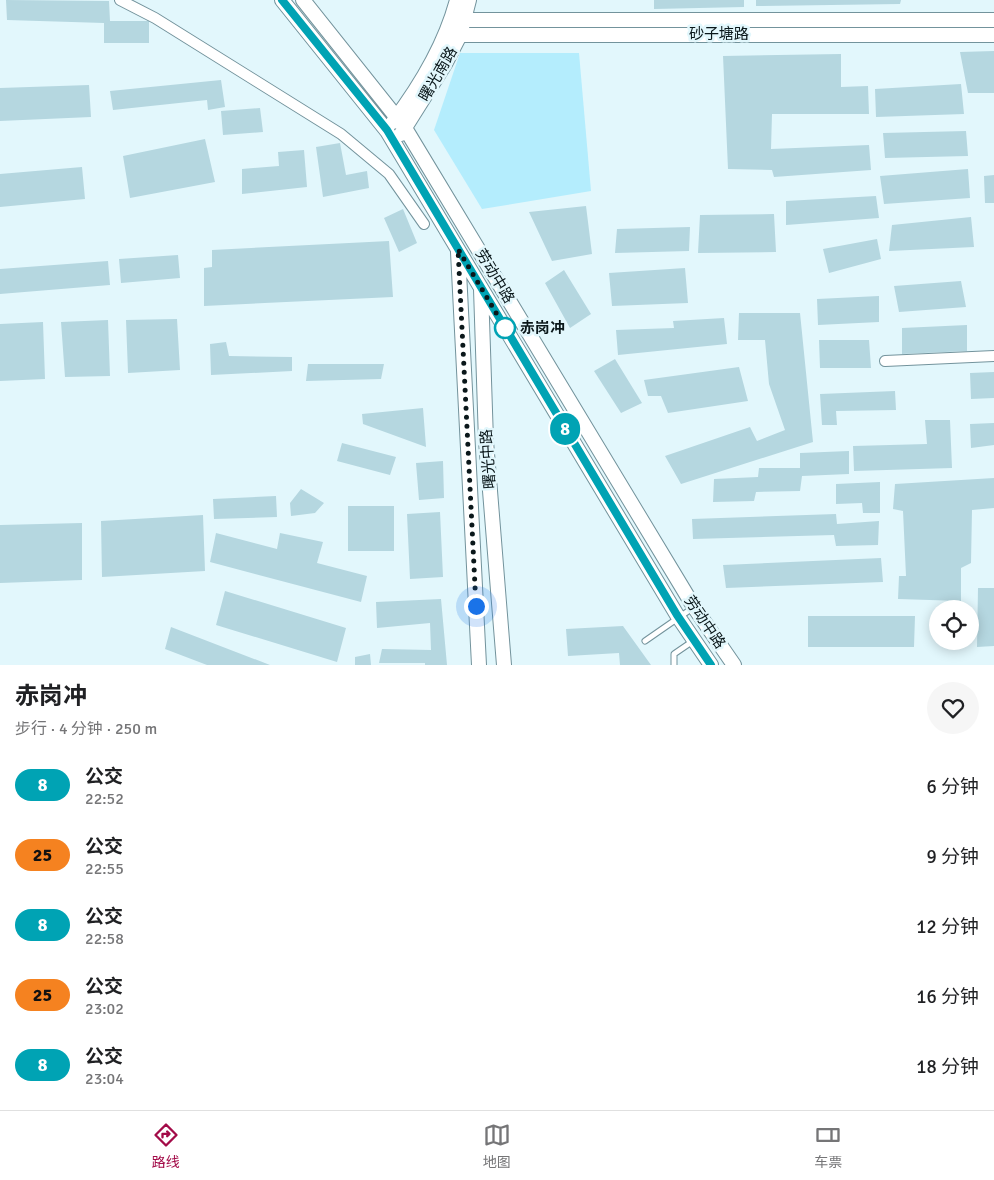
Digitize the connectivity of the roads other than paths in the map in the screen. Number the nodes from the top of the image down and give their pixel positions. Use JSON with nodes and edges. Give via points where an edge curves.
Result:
{"nodes":[{"id":1,"x":120,"y":0,"type":"edge"},
{"id":2,"x":282,"y":0,"type":"edge"},
{"id":3,"x":303,"y":0,"type":"edge"},
{"id":4,"x":457,"y":0,"type":"edge"},
{"id":5,"x":468,"y":0,"type":"edge"},
{"id":6,"x":457,"y":20,"type":"junction"},
{"id":7,"x":994,"y":20,"type":"edge"},
{"id":8,"x":460,"y":35,"type":"junction"},
{"id":9,"x":994,"y":35,"type":"edge"},
{"id":10,"x":445,"y":36,"type":"junction"},
{"id":11,"x":401,"y":122,"type":"junction"},
{"id":12,"x":387,"y":130,"type":"junction"},
{"id":13,"x":394,"y":143,"type":"junction"},
{"id":14,"x":424,"y":224,"type":"dead end"},
{"id":15,"x":458,"y":249,"type":"junction"},
{"id":16,"x":481,"y":252,"type":"junction"},
{"id":17,"x":481,"y":287,"type":"junction"},
{"id":18,"x":994,"y":356,"type":"edge"},
{"id":19,"x":885,"y":361,"type":"dead end"},
{"id":20,"x":694,"y":607,"type":"junction"},
{"id":21,"x":679,"y":618,"type":"junction"},
{"id":22,"x":694,"y":640,"type":"junction"},
{"id":23,"x":645,"y":641,"type":"dead end"},
{"id":24,"x":479,"y":665,"type":"edge"},
{"id":25,"x":504,"y":665,"type":"edge"},
{"id":26,"x":674,"y":665,"type":"edge"},
{"id":27,"x":711,"y":665,"type":"edge"},
{"id":28,"x":734,"y":665,"type":"edge"}],
"edges":[{"from":1,"to":14,"type":"street","via":[[155,18],[341,134],[389,174]]},
{"from":2,"to":12,"type":"street","name":"劳动中路"},
{"from":3,"to":11,"type":"street","name":"劳动中路"},
{"from":4,"to":6,"type":"street","name":"曙光南路"},
{"from":5,"to":6,"type":"street","name":"曙光南路"},
{"from":6,"to":7,"type":"street","name":"砂子塘路"},
{"from":6,"to":8,"type":"street","name":"曙光南路"},
{"from":6,"to":10,"type":"street","name":"曙光南路"},
{"from":8,"to":9,"type":"street","name":"砂子塘路"},
{"from":8,"to":10,"type":"street","name":"砂子塘路"},
{"from":8,"to":11,"type":"street","name":"曙光南路","via":[[446,64]]},
{"from":10,"to":11,"type":"street","name":"曙光南路"},
{"from":11,"to":12,"type":"street","name":"曙光南路"},
{"from":11,"to":13,"type":"street","name":"曙光南路"},
{"from":11,"to":16,"type":"street","name":"劳动中路"},
{"from":12,"to":13,"type":"street","name":"劳动中路"},
{"from":13,"to":15,"type":"street","name":"劳动中路"},
{"from":15,"to":17,"type":"street","name":"劳动中路"},
{"from":15,"to":24,"type":"street","name":"曙光中路"},
{"from":16,"to":17,"type":"street","name":"曙光中路"},
{"from":16,"to":20,"type":"street","name":"劳动中路"},
{"from":17,"to":21,"type":"street","name":"劳动中路"},
{"from":17,"to":25,"type":"street","name":"曙光中路","via":[[486,441]]},
{"from":18,"to":19,"type":"street"},
{"from":20,"to":21,"type":"lane"},
{"from":20,"to":28,"type":"street","name":"劳动中路"},
{"from":21,"to":22,"type":"street","name":"劳动中路"},
{"from":21,"to":23,"type":"lane"},
{"from":22,"to":26,"type":"lane","via":[[674,654]]},
{"from":22,"to":27,"type":"street","name":"劳动中路"}]}
